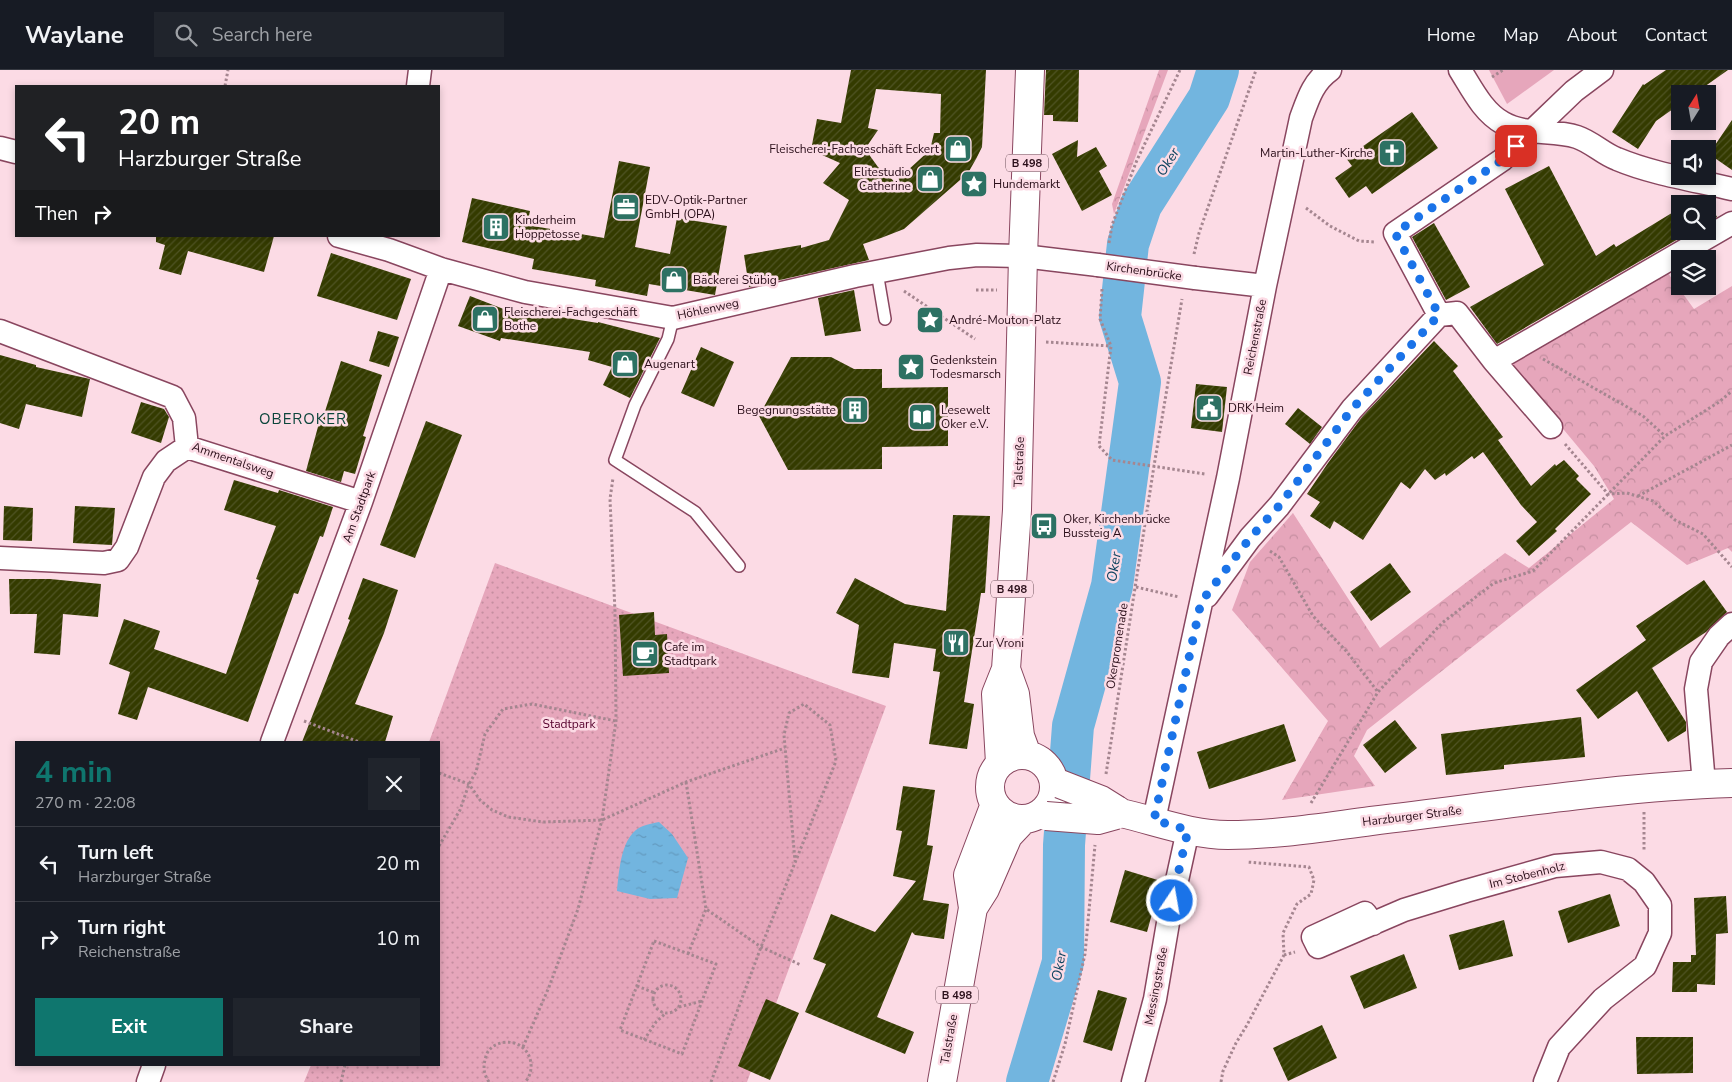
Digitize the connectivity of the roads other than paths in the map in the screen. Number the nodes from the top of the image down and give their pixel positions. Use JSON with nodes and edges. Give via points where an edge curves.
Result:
{"nodes":[{"id":1,"x":420,"y":70,"type":"edge"},
{"id":2,"x":1030,"y":70,"type":"edge"},
{"id":3,"x":1460,"y":70,"type":"edge"},
{"id":4,"x":1602,"y":70,"type":"edge"},
{"id":5,"x":1326,"y":73,"type":"edge"},
{"id":6,"x":418,"y":85,"type":"edge"},
{"id":7,"x":1530,"y":132,"type":"junction"},
{"id":8,"x":0,"y":148,"type":"edge"},
{"id":9,"x":15,"y":152,"type":"edge"},
{"id":10,"x":1732,"y":189,"type":"edge"},
{"id":11,"x":1732,"y":222,"type":"edge"},
{"id":12,"x":346,"y":237,"type":"edge"},
{"id":13,"x":391,"y":243,"type":"edge"},
{"id":14,"x":1023,"y":256,"type":"junction"},
{"id":15,"x":441,"y":269,"type":"junction"},
{"id":16,"x":877,"y":272,"type":"junction"},
{"id":17,"x":1265,"y":286,"type":"junction"},
{"id":18,"x":1439,"y":315,"type":"junction"},
{"id":19,"x":673,"y":318,"type":"junction"},
{"id":20,"x":885,"y":319,"type":"dead end"},
{"id":21,"x":0,"y":331,"type":"edge"},
{"id":22,"x":1494,"y":361,"type":"junction"},
{"id":23,"x":1551,"y":427,"type":"road end"},
{"id":24,"x":187,"y":447,"type":"junction"},
{"id":25,"x":361,"y":502,"type":"junction"},
{"id":26,"x":0,"y":558,"type":"edge"},
{"id":27,"x":739,"y":566,"type":"dead end"},
{"id":28,"x":1201,"y":602,"type":"junction"},
{"id":29,"x":1732,"y":624,"type":"edge"},
{"id":30,"x":1006,"y":669,"type":"junction"},
{"id":31,"x":272,"y":741,"type":"edge"},
{"id":32,"x":1027,"y":754,"type":"junction"},
{"id":33,"x":1000,"y":763,"type":"junction"},
{"id":34,"x":1057,"y":782,"type":"junction"},
{"id":35,"x":1732,"y":783,"type":"edge"},
{"id":36,"x":1704,"y":784,"type":"junction"},
{"id":37,"x":995,"y":804,"type":"junction"},
{"id":38,"x":1118,"y":813,"type":"junction"},
{"id":39,"x":1036,"y":817,"type":"junction"},
{"id":40,"x":1154,"y":820,"type":"junction"},
{"id":41,"x":1188,"y":830,"type":"junction"},
{"id":42,"x":973,"y":908,"type":"junction"},
{"id":43,"x":1373,"y":924,"type":"dead end"},
{"id":44,"x":154,"y":1066,"type":"edge"},
{"id":45,"x":148,"y":1082,"type":"edge"},
{"id":46,"x":942,"y":1082,"type":"edge"},
{"id":47,"x":1133,"y":1082,"type":"edge"},
{"id":48,"x":1545,"y":1082,"type":"edge"}],
"edges":[{"from":1,"to":6,"type":"street"},
{"from":2,"to":14,"type":"main road","number":"B 498"},
{"from":3,"to":7,"type":"street","via":[[1490,114],[1504,124]]},
{"from":4,"to":7,"type":"street"},
{"from":5,"to":17,"type":"street","name":"Reichenstraße","via":[[1317,81],[1301,118]]},
{"from":7,"to":10,"type":"street","via":[[1579,137],[1636,166]]},
{"from":7,"to":18,"type":"street","via":[[1502,160],[1395,233]]},
{"from":8,"to":9,"type":"street"},
{"from":11,"to":22,"type":"street"},
{"from":12,"to":13,"type":"street","name":"Höhlenweg"},
{"from":13,"to":15,"type":"street","name":"Höhlenweg"},
{"from":14,"to":16,"type":"street","name":"Höhlenweg","via":[[968,256]]},
{"from":14,"to":17,"type":"street","name":"Kirchenbrücke","bridge":true},
{"from":14,"to":30,"type":"main road","name":"Talstraße","number":"B 498","via":[[1017,510]]},
{"from":15,"to":19,"type":"street","name":"Höhlenweg","via":[[524,292]]},
{"from":15,"to":25,"type":"street","name":"Am Stadtpark"},
{"from":16,"to":19,"type":"street","name":"Höhlenweg"},
{"from":16,"to":20,"type":"lane"},
{"from":17,"to":28,"type":"street","name":"Reichenstraße"},
{"from":18,"to":22,"type":"street","via":[[1457,313]]},
{"from":18,"to":28,"type":"street","name":"Reichenstraße","via":[[1352,409]]},
{"from":19,"to":27,"type":"lane","via":[[668,339],[636,405],[615,460],[695,512]]},
{"from":21,"to":24,"type":"street","name":"Ammentalsweg","via":[[173,397],[184,418]]},
{"from":22,"to":23,"type":"street"},
{"from":24,"to":25,"type":"street","name":"Ammentalsweg"},
{"from":24,"to":26,"type":"street","via":[[166,460],[154,477],[127,548],[118,560],[104,563]]},
{"from":25,"to":31,"type":"street","name":"Am Stadtpark"},
{"from":28,"to":40,"type":"street","name":"Reichenstraße"},
{"from":29,"to":36,"type":"street","via":[[1700,662],[1696,689]]},
{"from":30,"to":32,"type":"main road","name":"Talstraße","number":"B 498","via":[[1015,694],[1020,736]]},
{"from":30,"to":33,"type":"main road","name":"Talstraße","number":"B 498","via":[[996,694]]},
{"from":32,"to":33,"type":"main road","via":[[1015,755]]},
{"from":32,"to":34,"type":"main road","via":[[1044,762]]},
{"from":33,"to":37,"type":"main road","name":"Talstraße","number":"B 498","via":[[990,783]]},
{"from":34,"to":38,"type":"main road","name":"Harzburger Straße","bridge":true,"via":[[1102,800]]},
{"from":34,"to":39,"type":"main road","name":"Talstraße","number":"B 498","via":[[1051,802]]},
{"from":35,"to":36,"type":"main road","name":"Harzburger Straße"},
{"from":36,"to":41,"type":"main road","name":"Harzburger Straße","via":[[1583,794],[1307,828],[1228,835]]},
{"from":37,"to":39,"type":"main road","via":[[1010,817]]},
{"from":37,"to":42,"type":"main road","name":"Talstraße","number":"B 498","via":[[968,875]]},
{"from":38,"to":39,"type":"main road","name":"Harzburger Straße","bridge":true,"via":[[1098,820]]},
{"from":38,"to":40,"type":"main road","name":"Harzburger Straße"},
{"from":39,"to":42,"type":"main road","name":"Talstraße","number":"B 498","via":[[1008,836]]},
{"from":40,"to":41,"type":"main road","name":"Harzburger Straße"},
{"from":41,"to":47,"type":"street","name":"Messingstraße","via":[[1155,999]]},
{"from":42,"to":46,"type":"main road","name":"Talstraße","number":"B 498"},
{"from":43,"to":48,"type":"street","name":"Im Stobenholz","via":[[1457,893],[1555,866],[1601,862],[1628,869],[1644,882],[1660,905],[1660,933],[1645,966],[1603,999],[1559,1047]]},
{"from":44,"to":45,"type":"street"}]}
